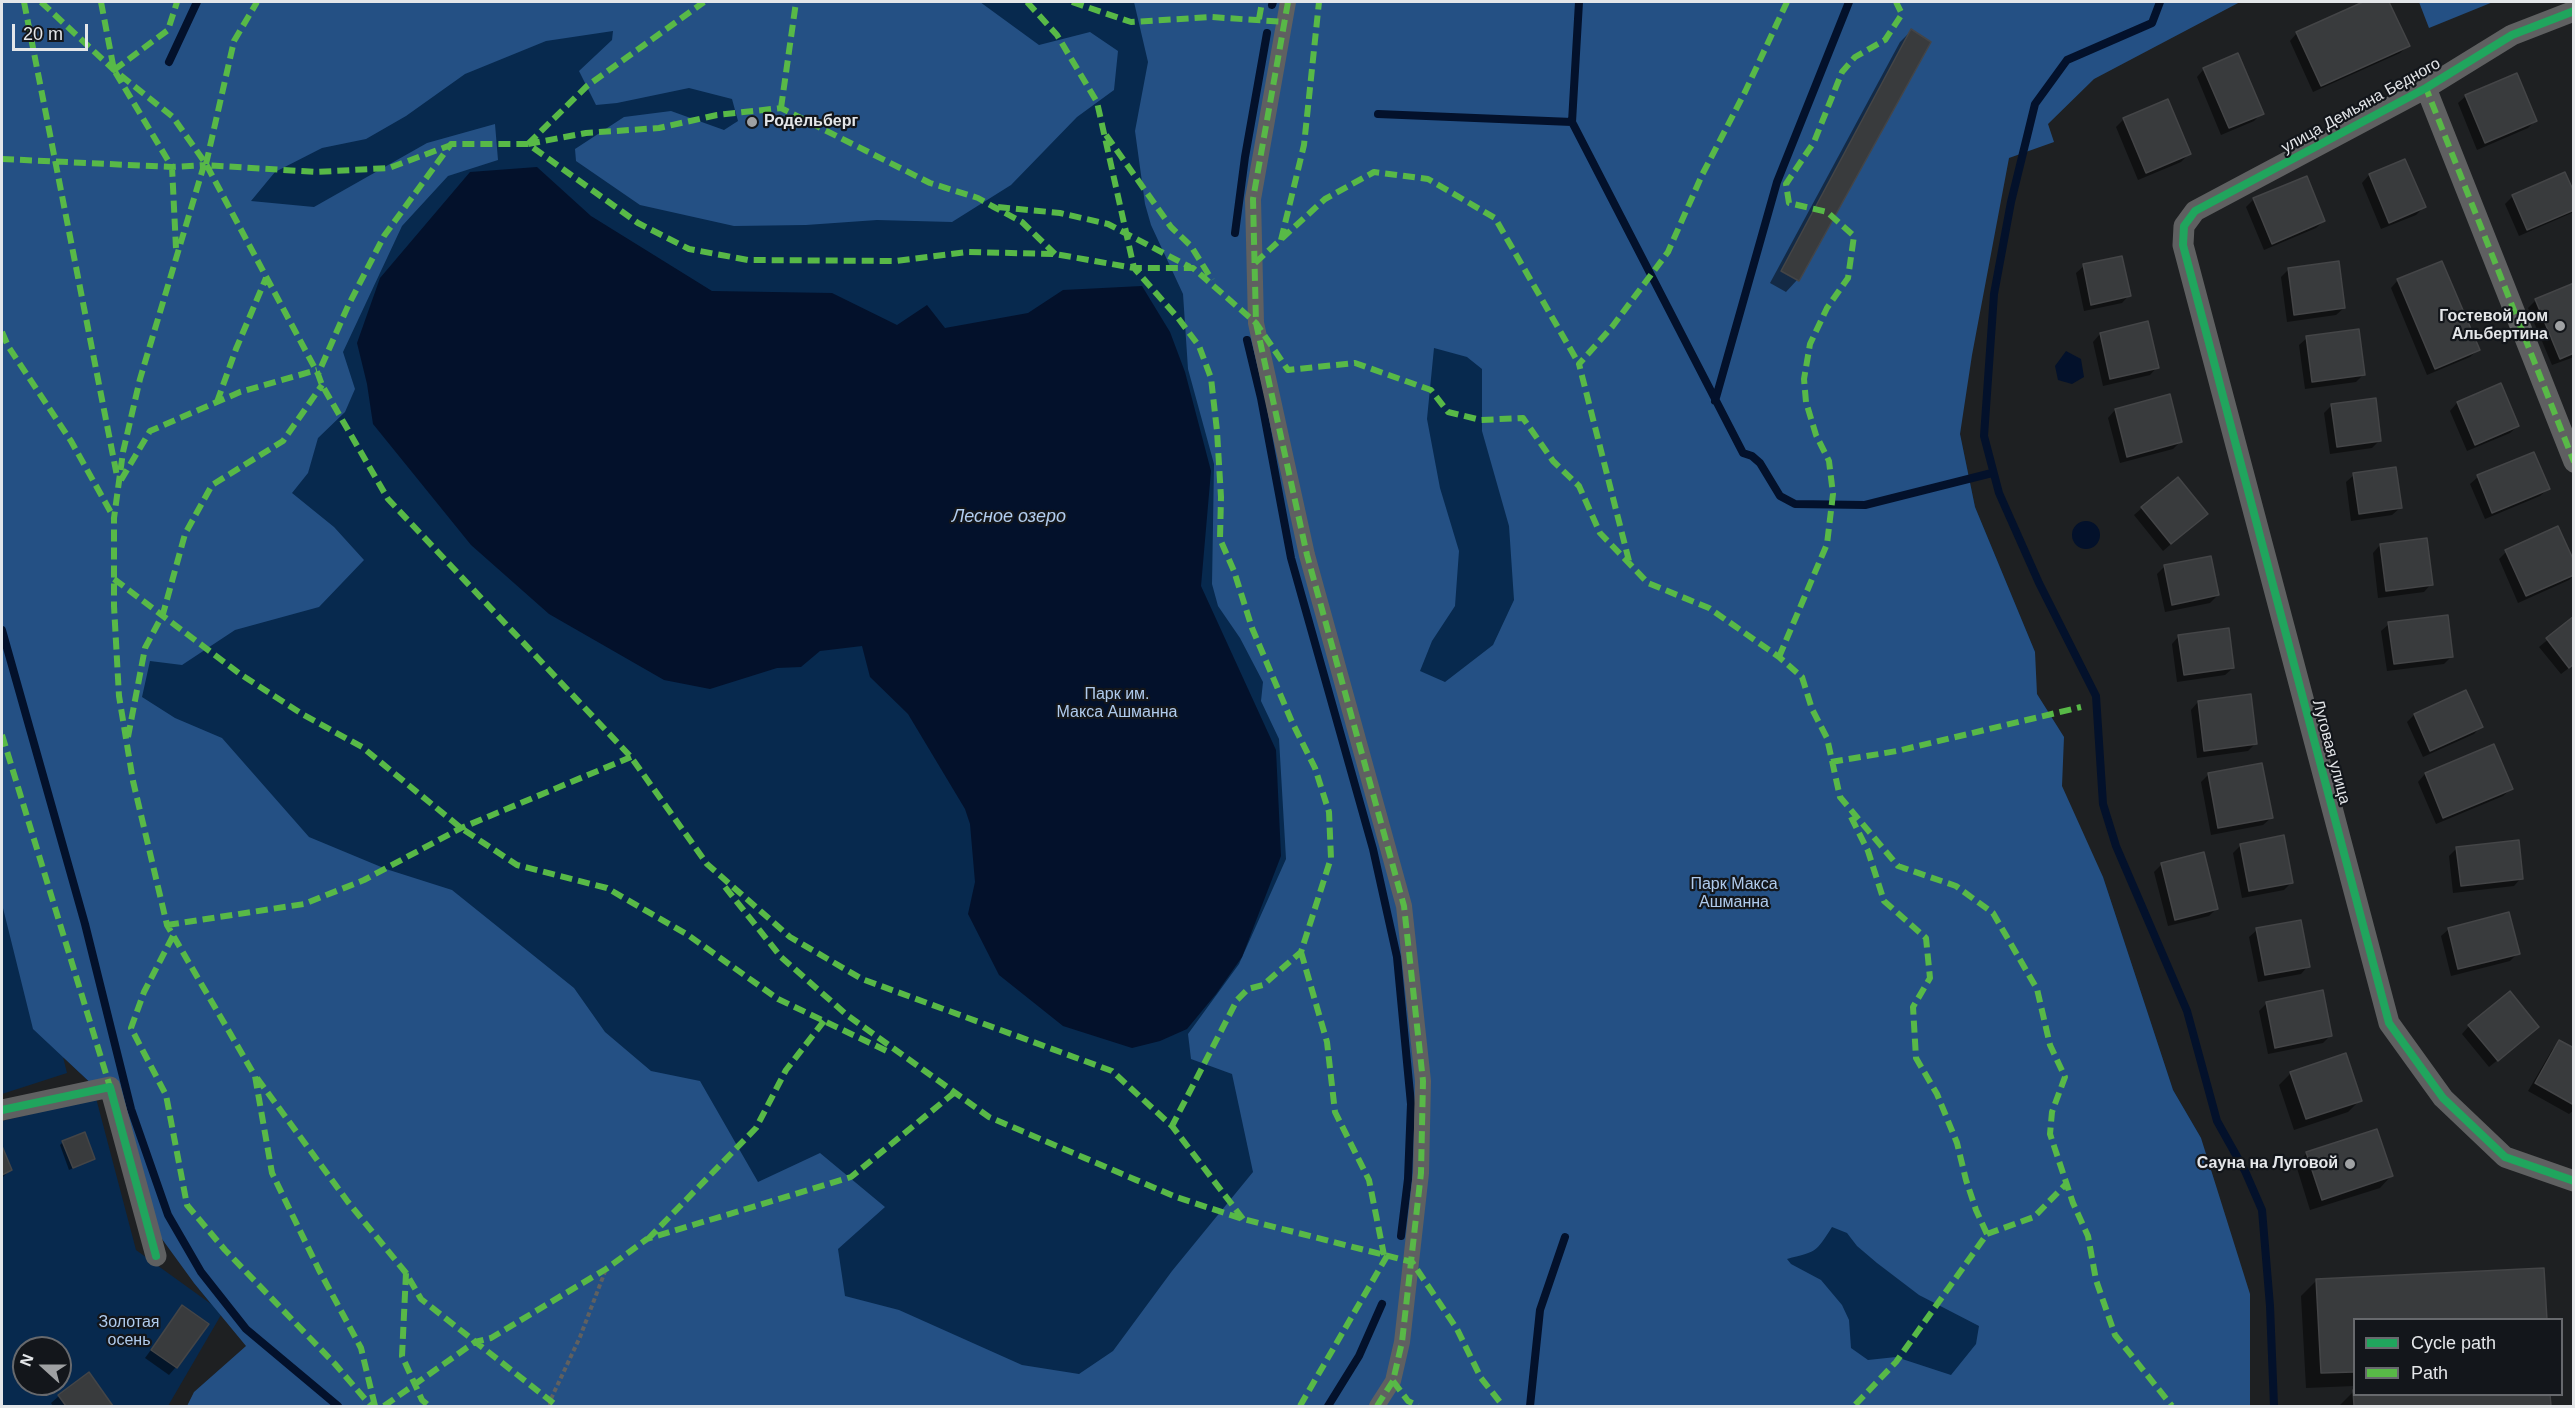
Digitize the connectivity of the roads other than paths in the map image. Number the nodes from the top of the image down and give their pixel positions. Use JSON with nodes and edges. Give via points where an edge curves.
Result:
{"nodes":[{"id":1,"x":1288,"y":2,"type":"edge"},
{"id":2,"x":2574,"y":11,"type":"edge"},
{"id":3,"x":2426,"y":88,"type":"junction"},
{"id":4,"x":2183,"y":245,"type":"joint"},
{"id":5,"x":2574,"y":462,"type":"edge"},
{"id":6,"x":2,"y":1110,"type":"edge"},
{"id":7,"x":2574,"y":1181,"type":"edge"},
{"id":8,"x":156,"y":1256,"type":"dead end"},
{"id":9,"x":1377,"y":1407,"type":"edge"}],
"edges":[{"from":1,"to":9,"type":"street","via":[[1253,199],[1256,323],[1307,555],[1404,906],[1423,1081],[1421,1173],[1402,1342],[1393,1382]]},
{"from":2,"to":3,"type":"street","name":"улица Демьяна Бедного","via":[[2512,35]]},
{"from":3,"to":4,"type":"street","name":"улица Демьяна Бедного","via":[[2195,212],[2184,226]]},
{"from":3,"to":5,"type":"street","name":"улица Демьяна Бедного"},
{"from":4,"to":7,"type":"street","name":"Луговая улица","via":[[2389,1023],[2443,1098],[2505,1157]]},
{"from":6,"to":8,"type":"street","via":[[110,1087]]}]}
